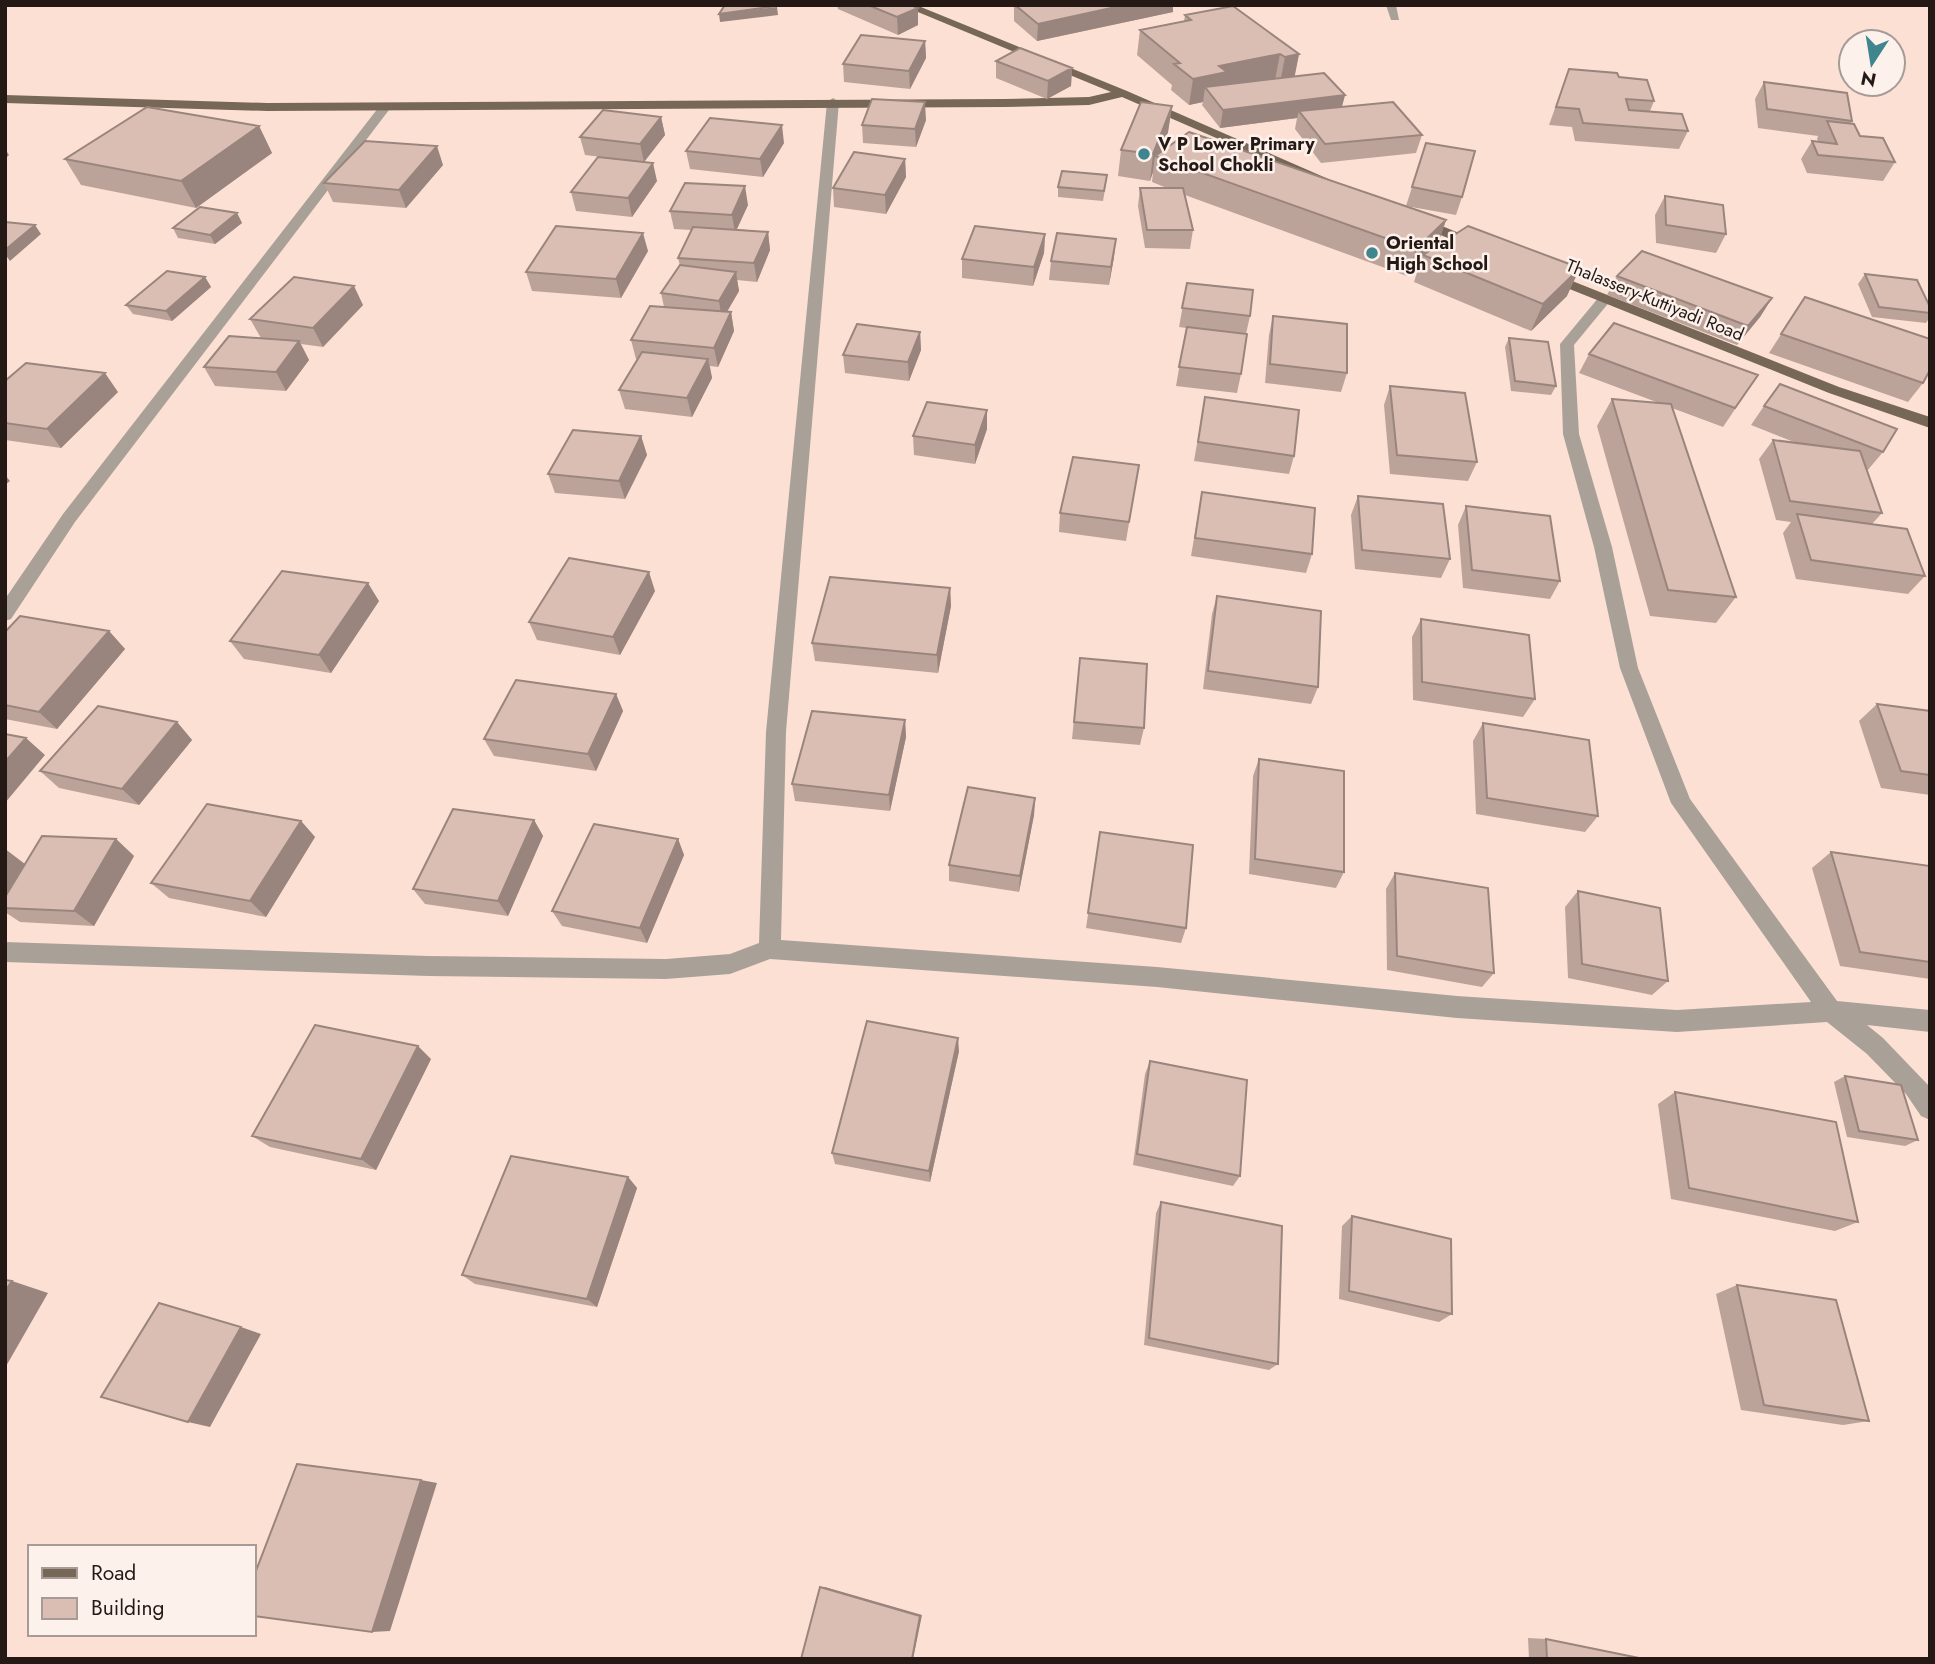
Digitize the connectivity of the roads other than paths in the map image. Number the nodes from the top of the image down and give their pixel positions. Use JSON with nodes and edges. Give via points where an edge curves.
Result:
{"nodes":[{"id":1,"x":906,"y":5,"type":"edge"},
{"id":2,"x":1391,"y":5,"type":"edge"},
{"id":3,"x":1395,"y":18,"type":"dead end"},
{"id":4,"x":1124,"y":93,"type":"junction"},
{"id":5,"x":5,"y":99,"type":"edge"},
{"id":6,"x":833,"y":102,"type":"junction"},
{"id":7,"x":386,"y":106,"type":"junction"},
{"id":8,"x":1341,"y":187,"type":"edge"},
{"id":9,"x":1404,"y":214,"type":"edge"},
{"id":10,"x":1491,"y":251,"type":"edge"},
{"id":11,"x":1529,"y":267,"type":"edge"},
{"id":12,"x":1604,"y":300,"type":"junction"},
{"id":13,"x":1930,"y":422,"type":"edge"},
{"id":14,"x":5,"y":614,"type":"edge"},
{"id":15,"x":771,"y":949,"type":"junction"},
{"id":16,"x":5,"y":952,"type":"edge"},
{"id":17,"x":1831,"y":1011,"type":"junction"},
{"id":18,"x":1930,"y":1021,"type":"edge"},
{"id":19,"x":1930,"y":1108,"type":"edge"}],
"edges":[{"from":1,"to":4,"type":"main road"},
{"from":2,"to":3,"type":"street"},
{"from":4,"to":6,"type":"main road","via":[[1052,102]]},
{"from":4,"to":8,"type":"main road"},
{"from":5,"to":7,"type":"main road"},
{"from":6,"to":7,"type":"main road"},
{"from":6,"to":15,"type":"street","via":[[776,732]]},
{"from":7,"to":14,"type":"street","via":[[68,519]]},
{"from":9,"to":10,"type":"main road"},
{"from":11,"to":12,"type":"main road","name":"Thalassery-Kuttiyadi Road"},
{"from":12,"to":13,"type":"main road","name":"Thalassery-Kuttiyadi Road","via":[[1834,390]]},
{"from":12,"to":17,"type":"street","via":[[1567,344],[1572,434],[1629,668],[1681,803]]},
{"from":15,"to":16,"type":"street","via":[[730,964],[666,969]]},
{"from":15,"to":17,"type":"street","via":[[1677,1021]]},
{"from":17,"to":18,"type":"street"},
{"from":17,"to":19,"type":"street","via":[[1875,1046]]}]}
